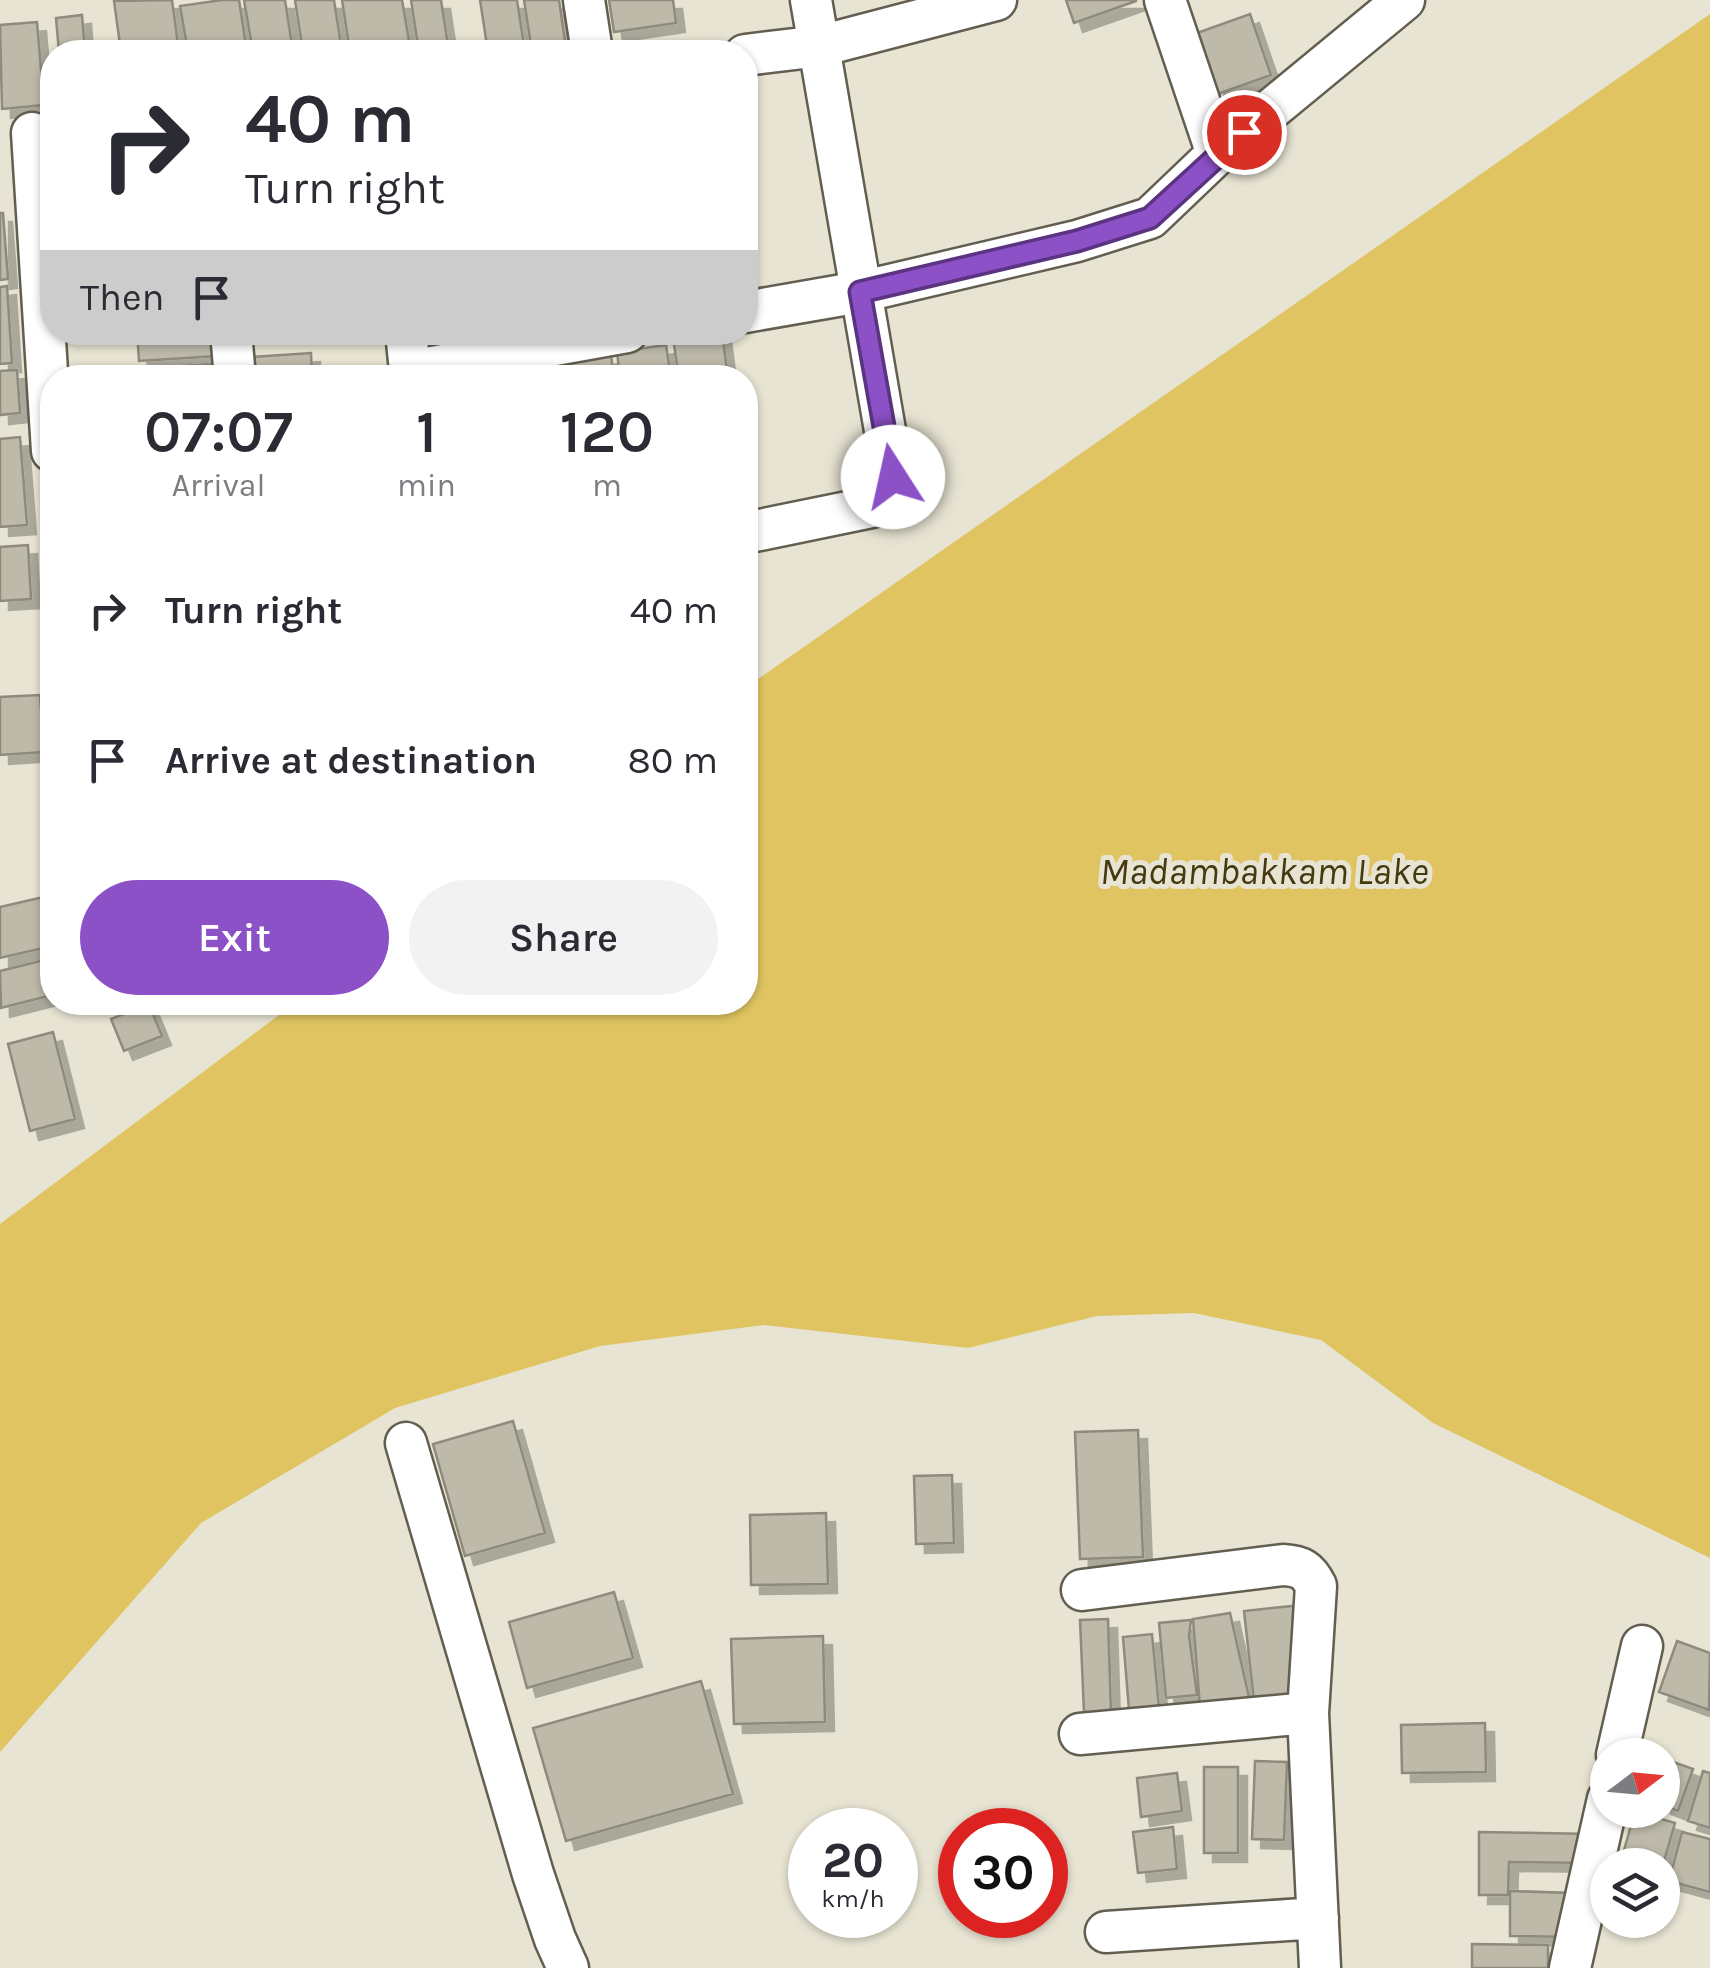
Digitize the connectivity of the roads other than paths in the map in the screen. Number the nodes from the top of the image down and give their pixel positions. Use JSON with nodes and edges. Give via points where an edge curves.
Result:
{"nodes":[{"id":1,"x":584,"y":0,"type":"edge"},
{"id":2,"x":811,"y":0,"type":"edge"},
{"id":3,"x":996,"y":0,"type":"edge"},
{"id":4,"x":1165,"y":0,"type":"edge"},
{"id":5,"x":1404,"y":0,"type":"edge"},
{"id":6,"x":590,"y":40,"type":"edge"},
{"id":7,"x":820,"y":46,"type":"junction"},
{"id":8,"x":758,"y":54,"type":"edge"},
{"id":9,"x":28,"y":133,"type":"edge"},
{"id":10,"x":1217,"y":154,"type":"junction"},
{"id":11,"x":40,"y":292,"type":"edge"},
{"id":12,"x":860,"y":292,"type":"junction"},
{"id":13,"x":758,"y":310,"type":"edge"},
{"id":14,"x":526,"y":345,"type":"edge"},
{"id":15,"x":409,"y":360,"type":"edge"},
{"id":16,"x":758,"y":531,"type":"edge"},
{"id":17,"x":406,"y":1443,"type":"dead end"},
{"id":18,"x":1082,"y":1590,"type":"dead end"},
{"id":19,"x":1642,"y":1646,"type":"dead end"},
{"id":20,"x":1308,"y":1714,"type":"junction"},
{"id":21,"x":1080,"y":1734,"type":"dead end"},
{"id":22,"x":1622,"y":1738,"type":"edge"},
{"id":23,"x":1601,"y":1828,"type":"edge"},
{"id":24,"x":1318,"y":1918,"type":"junction"},
{"id":25,"x":1106,"y":1932,"type":"dead end"},
{"id":26,"x":568,"y":1968,"type":"edge"},
{"id":27,"x":1320,"y":1968,"type":"edge"},
{"id":28,"x":1570,"y":1968,"type":"edge"}],
"edges":[{"from":1,"to":6,"type":"street"},
{"from":2,"to":7,"type":"street"},
{"from":3,"to":7,"type":"street"},
{"from":4,"to":10,"type":"street"},
{"from":5,"to":10,"type":"street"},
{"from":7,"to":8,"type":"street"},
{"from":7,"to":12,"type":"street"},
{"from":9,"to":11,"type":"street"},
{"from":10,"to":12,"type":"street","via":[[1150,218]]},
{"from":12,"to":13,"type":"street"},
{"from":12,"to":16,"type":"street","via":[[893,477],[889,488],[872,507]]},
{"from":14,"to":15,"type":"street"},
{"from":17,"to":26,"type":"street"},
{"from":18,"to":20,"type":"street","via":[[1282,1565],[1309,1572],[1316,1586]]},
{"from":19,"to":22,"type":"street"},
{"from":20,"to":21,"type":"street"},
{"from":20,"to":24,"type":"street"},
{"from":23,"to":28,"type":"street"},
{"from":24,"to":25,"type":"street"},
{"from":24,"to":27,"type":"street"}]}
